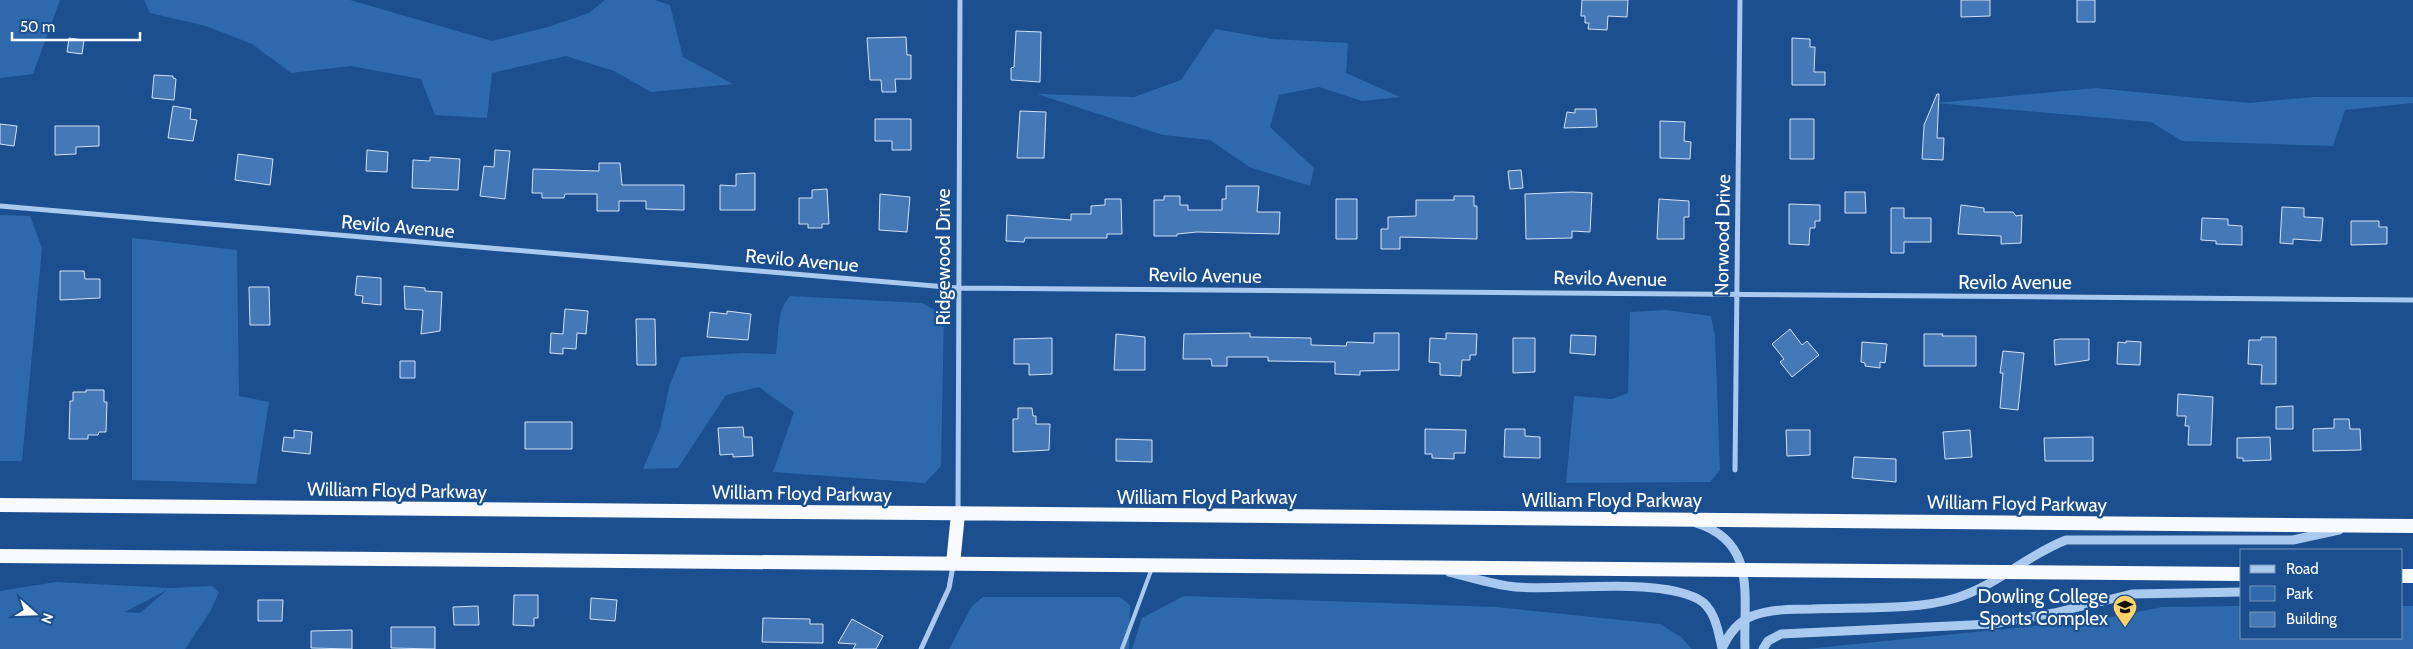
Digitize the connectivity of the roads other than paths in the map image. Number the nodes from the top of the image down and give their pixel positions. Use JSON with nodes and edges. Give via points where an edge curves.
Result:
{"nodes":[{"id":1,"x":960,"y":0,"type":"edge"},
{"id":2,"x":1740,"y":0,"type":"edge"},
{"id":3,"x":0,"y":206,"type":"edge"},
{"id":4,"x":958,"y":288,"type":"junction"},
{"id":5,"x":1736,"y":294,"type":"junction"},
{"id":6,"x":2413,"y":300,"type":"edge"},
{"id":7,"x":1735,"y":470,"type":"dead end"},
{"id":8,"x":0,"y":505,"type":"edge"},
{"id":9,"x":958,"y":514,"type":"junction"},
{"id":10,"x":1680,"y":519,"type":"junction"},
{"id":11,"x":2356,"y":526,"type":"junction"},
{"id":12,"x":2413,"y":526,"type":"edge"},
{"id":13,"x":0,"y":556,"type":"edge"},
{"id":14,"x":953,"y":564,"type":"junction"},
{"id":15,"x":1152,"y":566,"type":"junction"},
{"id":16,"x":1435,"y":569,"type":"junction"},
{"id":17,"x":1744,"y":571,"type":"junction"},
{"id":18,"x":2007,"y":573,"type":"junction"},
{"id":19,"x":2240,"y":574,"type":"edge"},
{"id":20,"x":2240,"y":592,"type":"edge"},
{"id":21,"x":1744,"y":620,"type":"junction"},
{"id":22,"x":921,"y":649,"type":"edge"},
{"id":23,"x":1122,"y":649,"type":"edge"},
{"id":24,"x":1722,"y":649,"type":"edge"},
{"id":25,"x":1745,"y":649,"type":"edge"},
{"id":26,"x":1763,"y":649,"type":"edge"}],
"edges":[{"from":1,"to":4,"type":"street","name":"Ridgewood Drive"},
{"from":2,"to":5,"type":"street","name":"Norwood Drive"},
{"from":3,"to":4,"type":"street","name":"Revilo Avenue"},
{"from":4,"to":5,"type":"street","name":"Revilo Avenue"},
{"from":4,"to":9,"type":"street","name":"Ridgewood Drive"},
{"from":5,"to":6,"type":"street","name":"Revilo Avenue"},
{"from":5,"to":7,"type":"street","name":"Norwood Drive"},
{"from":8,"to":9,"type":"highway","name":"William Floyd Parkway"},
{"from":9,"to":10,"type":"highway","name":"William Floyd Parkway"},
{"from":9,"to":14,"type":"highway"},
{"from":10,"to":11,"type":"highway","name":"William Floyd Parkway"},
{"from":10,"to":17,"type":"street","via":[[1709,527],[1723,536],[1737,551]]},
{"from":11,"to":12,"type":"highway","name":"William Floyd Parkway"},
{"from":11,"to":18,"type":"street","via":[[2293,540],[2066,540]]},
{"from":13,"to":14,"type":"highway"},
{"from":14,"to":15,"type":"highway"},
{"from":14,"to":22,"type":"street","via":[[949,588]]},
{"from":15,"to":16,"type":"highway"},
{"from":15,"to":23,"type":"lane"},
{"from":16,"to":17,"type":"highway"},
{"from":16,"to":24,"type":"street","via":[[1515,587],[1663,588],[1698,599],[1709,608]]},
{"from":17,"to":18,"type":"highway"},
{"from":17,"to":21,"type":"street"},
{"from":18,"to":19,"type":"highway"},
{"from":18,"to":21,"type":"street","via":[[1968,594],[1940,602],[1795,609]]},
{"from":20,"to":26,"type":"street","via":[[2132,594],[2046,615],[1992,624],[1781,634],[1768,641]]},
{"from":21,"to":24,"type":"street"},
{"from":21,"to":25,"type":"street"}]}
